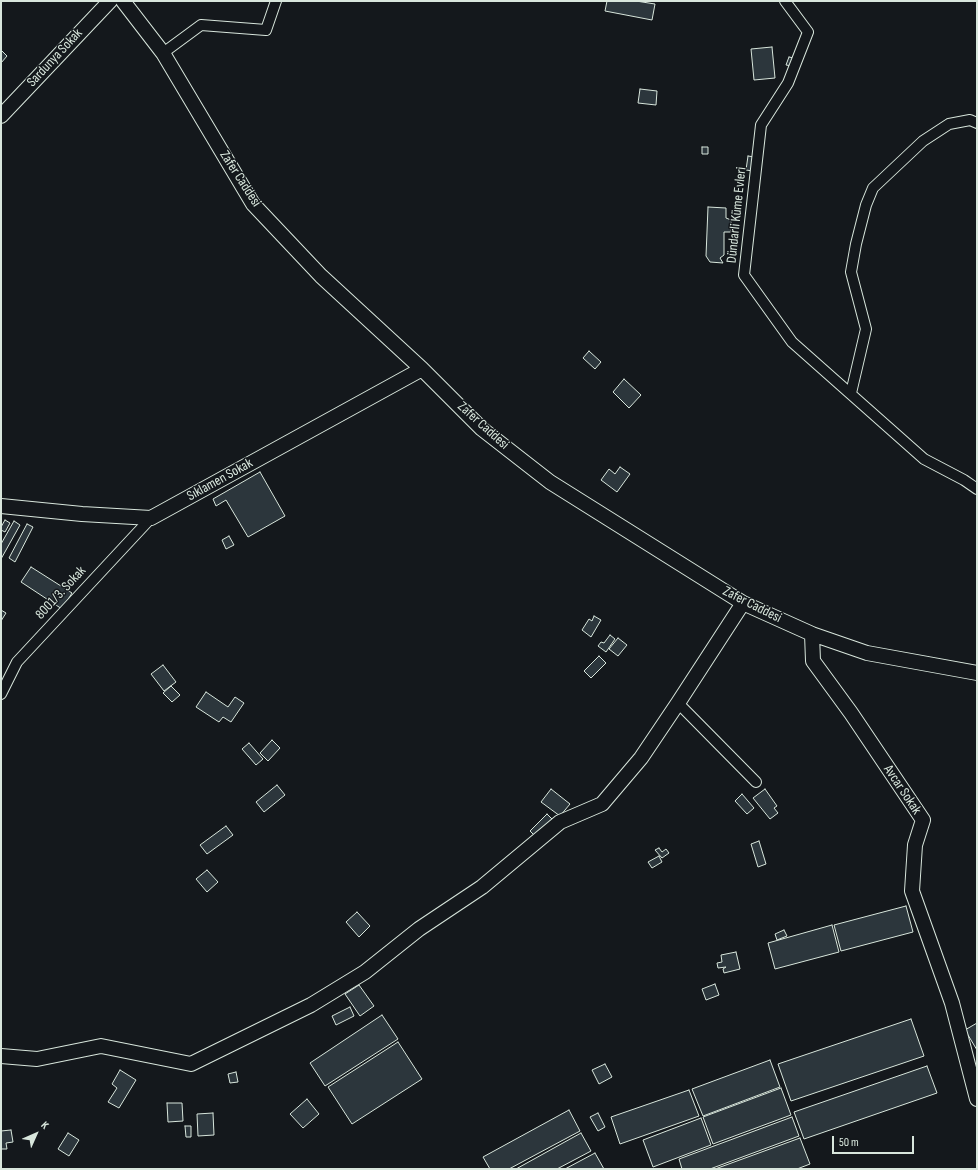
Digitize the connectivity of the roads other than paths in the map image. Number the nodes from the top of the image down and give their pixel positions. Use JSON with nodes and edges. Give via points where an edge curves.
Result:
{"nodes":[{"id":1,"x":110,"y":1,"type":"edge"},
{"id":2,"x":123,"y":1,"type":"edge"},
{"id":3,"x":276,"y":1,"type":"edge"},
{"id":4,"x":785,"y":1,"type":"edge"},
{"id":5,"x":163,"y":53,"type":"junction"},
{"id":6,"x":1,"y":116,"type":"edge"},
{"id":7,"x":977,"y":123,"type":"edge"},
{"id":8,"x":422,"y":369,"type":"junction"},
{"id":9,"x":851,"y":393,"type":"junction"},
{"id":10,"x":977,"y":489,"type":"edge"},
{"id":11,"x":1,"y":506,"type":"edge"},
{"id":12,"x":151,"y":518,"type":"junction"},
{"id":13,"x":743,"y":603,"type":"junction"},
{"id":14,"x":812,"y":634,"type":"junction"},
{"id":15,"x":977,"y":673,"type":"edge"},
{"id":16,"x":1,"y":694,"type":"edge"},
{"id":17,"x":678,"y":703,"type":"junction"},
{"id":18,"x":756,"y":782,"type":"dead end"},
{"id":19,"x":1,"y":1056,"type":"edge"},
{"id":20,"x":977,"y":1099,"type":"edge"}],
"edges":[{"from":1,"to":6,"type":"street","name":"Sardunya Sokak"},
{"from":2,"to":5,"type":"street","name":"Zafer Caddesi"},
{"from":3,"to":5,"type":"street","via":[[266,30],[201,25]]},
{"from":4,"to":9,"type":"street","name":"Dündarli Küme Evleri","via":[[808,32],[788,83],[761,125],[744,275],[792,342]]},
{"from":5,"to":8,"type":"street","name":"Zafer Caddesi","via":[[253,204],[321,276]]},
{"from":7,"to":9,"type":"street","via":[[970,120],[949,124],[923,141],[873,188],[862,218],[851,272],[866,329]]},
{"from":8,"to":12,"type":"street","name":"Sıklamen Sokak"},
{"from":8,"to":13,"type":"street","name":"Zafer Caddesi","via":[[482,429],[550,482]]},
{"from":9,"to":10,"type":"street","name":"Dündarli Küme Evleri","via":[[924,459]]},
{"from":11,"to":12,"type":"street"},
{"from":12,"to":16,"type":"street","name":"8001/3. Sokak","via":[[17,662]]},
{"from":13,"to":14,"type":"street","name":"Zafer Caddesi"},
{"from":13,"to":17,"type":"street"},
{"from":14,"to":15,"type":"street","name":"Zafer Caddesi","via":[[867,653]]},
{"from":14,"to":20,"type":"street","name":"Avcar Sokak","via":[[813,661],[923,820],[915,845],[912,891],[952,1003]]},
{"from":17,"to":18,"type":"street"},
{"from":17,"to":19,"type":"street","via":[[640,758],[602,804],[560,822],[482,887],[419,929],[365,972],[311,1005],[191,1064],[101,1046],[37,1059]]}]}
